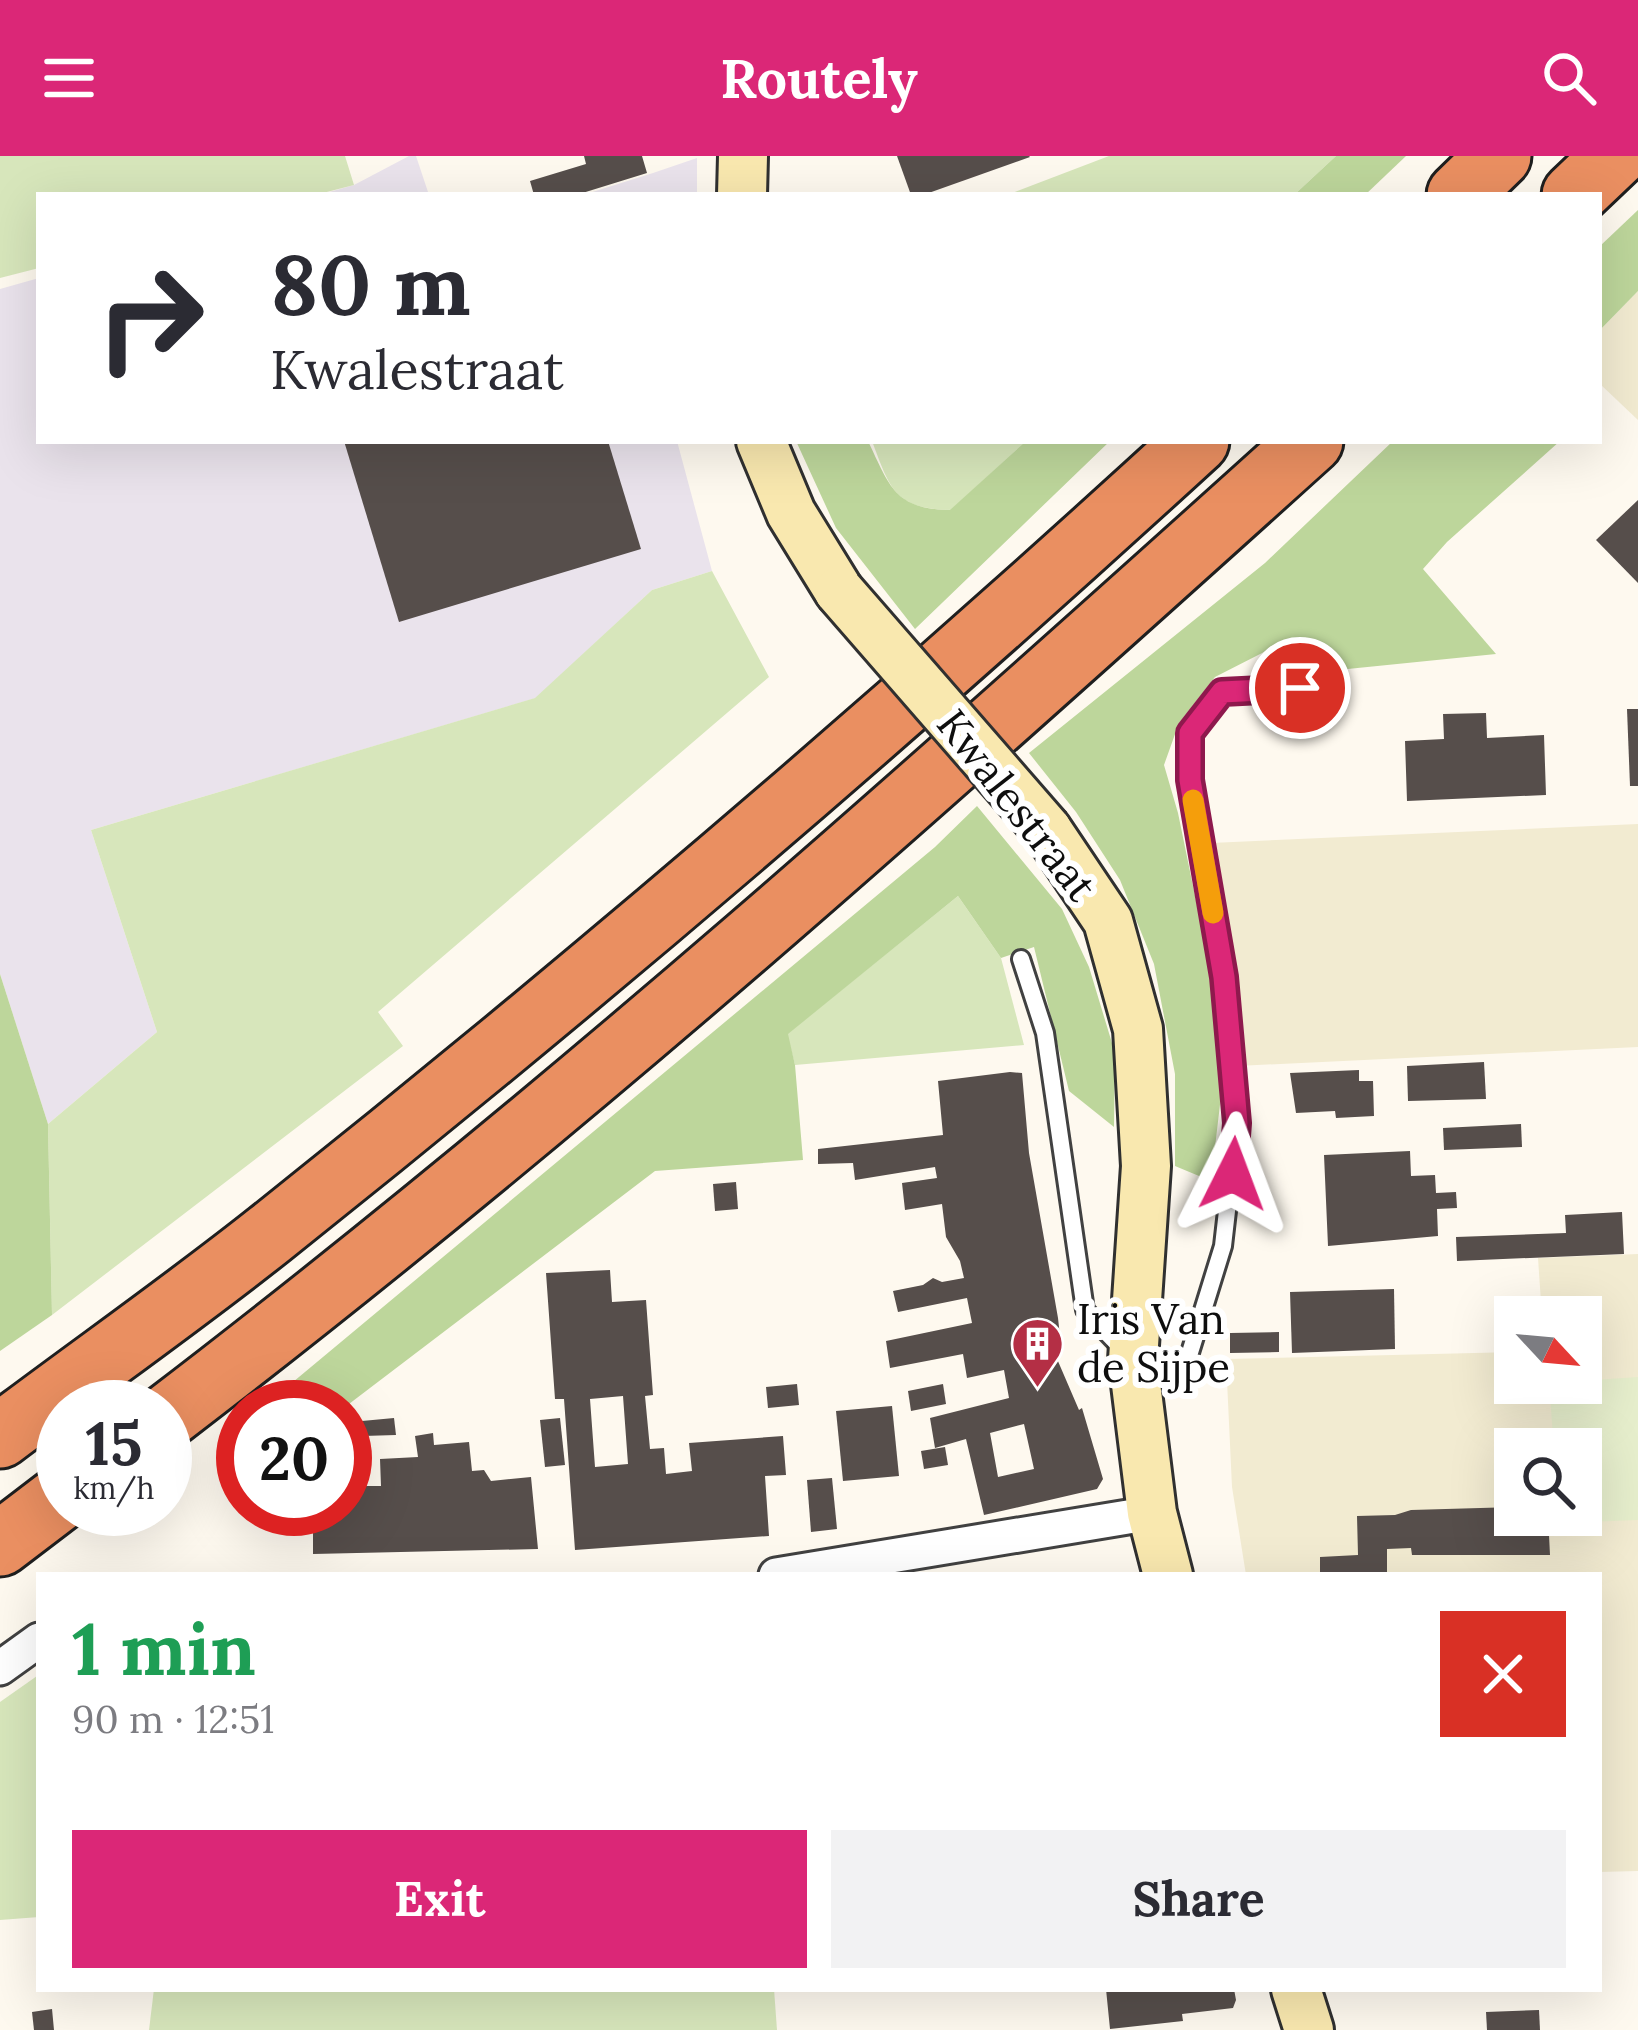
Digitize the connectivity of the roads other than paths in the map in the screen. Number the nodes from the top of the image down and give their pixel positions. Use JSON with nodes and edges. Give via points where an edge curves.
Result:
{"nodes":[{"id":1,"x":743,"y":156,"type":"edge"},
{"id":2,"x":1499,"y":156,"type":"edge"},
{"id":3,"x":1615,"y":156,"type":"edge"},
{"id":4,"x":742,"y":192,"type":"edge"},
{"id":5,"x":1462,"y":192,"type":"edge"},
{"id":6,"x":1577,"y":192,"type":"edge"},
{"id":7,"x":761,"y":444,"type":"edge"},
{"id":8,"x":1194,"y":444,"type":"edge"},
{"id":9,"x":1308,"y":444,"type":"edge"},
{"id":10,"x":1300,"y":688,"type":"dead end"},
{"id":11,"x":1021,"y":958,"type":"dead end"},
{"id":12,"x":1133,"y":1360,"type":"junction"},
{"id":13,"x":192,"y":1397,"type":"edge"},
{"id":14,"x":0,"y":1436,"type":"edge"},
{"id":15,"x":1152,"y":1514,"type":"junction"},
{"id":16,"x":36,"y":1517,"type":"edge"},
{"id":17,"x":0,"y":1544,"type":"edge"},
{"id":18,"x":794,"y":1572,"type":"edge"},
{"id":19,"x":1167,"y":1572,"type":"edge"},
{"id":20,"x":36,"y":1642,"type":"edge"},
{"id":21,"x":0,"y":1668,"type":"edge"},
{"id":22,"x":1297,"y":1992,"type":"edge"},
{"id":23,"x":1309,"y":2030,"type":"edge"}],
"edges":[{"from":1,"to":4,"type":"street"},
{"from":2,"to":5,"type":"highway"},
{"from":3,"to":6,"type":"highway"},
{"from":7,"to":12,"type":"street","name":"Kwalestraat","bridge":true,"via":[[839,591],[1047,830],[1108,921],[1138,1029],[1147,1166]]},
{"from":8,"to":14,"type":"highway","via":[[648,927],[266,1237]]},
{"from":9,"to":13,"type":"highway","via":[[689,991]]},
{"from":10,"to":12,"type":"lane","via":[[1222,692],[1190,733],[1190,780],[1224,977],[1237,1123],[1233,1174],[1223,1246],[1188,1359]]},
{"from":11,"to":12,"type":"lane","via":[[1045,1033],[1085,1310]]},
{"from":12,"to":15,"type":"street","name":"Kwalestraat"},
{"from":15,"to":18,"type":"street"},
{"from":15,"to":19,"type":"street","name":"Kwalestraat"},
{"from":16,"to":17,"type":"highway"},
{"from":20,"to":21,"type":"street"},
{"from":22,"to":23,"type":"street"}]}
